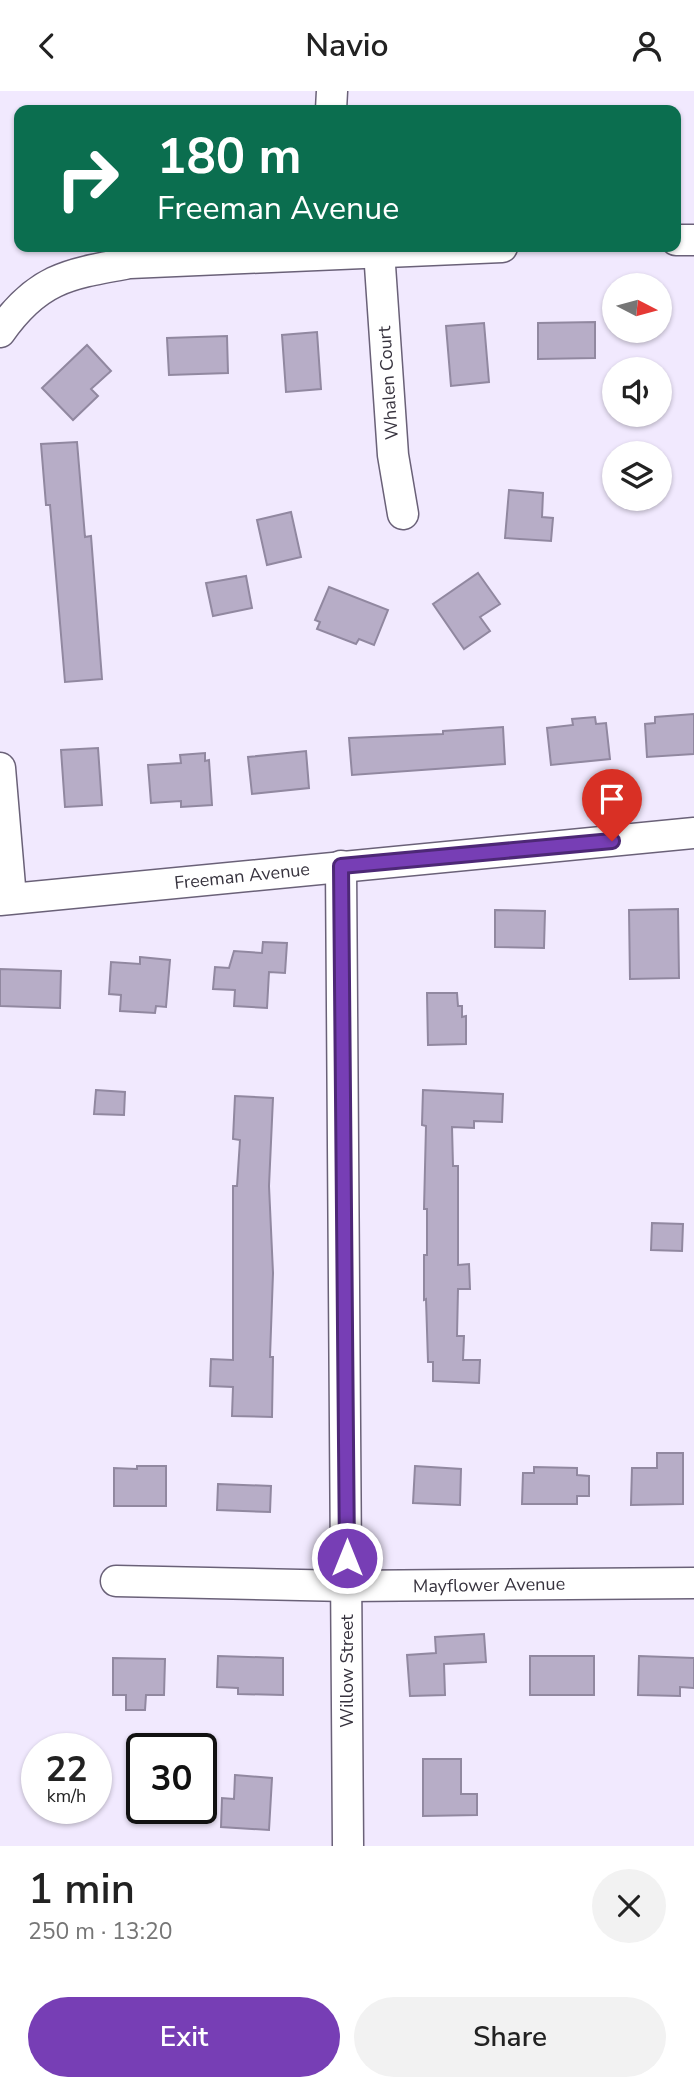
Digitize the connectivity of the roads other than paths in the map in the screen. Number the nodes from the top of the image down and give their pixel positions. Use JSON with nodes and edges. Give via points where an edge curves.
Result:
{"nodes":[{"id":1,"x":299,"y":252,"type":"edge"},
{"id":2,"x":379,"y":252,"type":"edge"},
{"id":3,"x":0,"y":332,"type":"edge"},
{"id":4,"x":403,"y":515,"type":"dead end"},
{"id":5,"x":0,"y":768,"type":"edge"},
{"id":6,"x":694,"y":833,"type":"edge"},
{"id":7,"x":341,"y":866,"type":"junction"},
{"id":8,"x":6,"y":899,"type":"edge"},
{"id":9,"x":116,"y":1581,"type":"dead end"},
{"id":10,"x":694,"y":1583,"type":"edge"},
{"id":11,"x":347,"y":1586,"type":"junction"},
{"id":12,"x":348,"y":1846,"type":"edge"}],
"edges":[{"from":1,"to":3,"type":"street","via":[[130,263],[80,272],[44,285],[17,308]]},
{"from":2,"to":4,"type":"street","name":"Whalen Court","via":[[393,455]]},
{"from":5,"to":8,"type":"street"},
{"from":6,"to":7,"type":"street","name":"Freeman Avenue"},
{"from":7,"to":8,"type":"street","name":"Freeman Avenue"},
{"from":7,"to":11,"type":"street","name":"Willow Street"},
{"from":9,"to":11,"type":"street","name":"Mayflower Avenue"},
{"from":10,"to":11,"type":"street","name":"Mayflower Avenue"},
{"from":11,"to":12,"type":"street","name":"Willow Street"}]}
